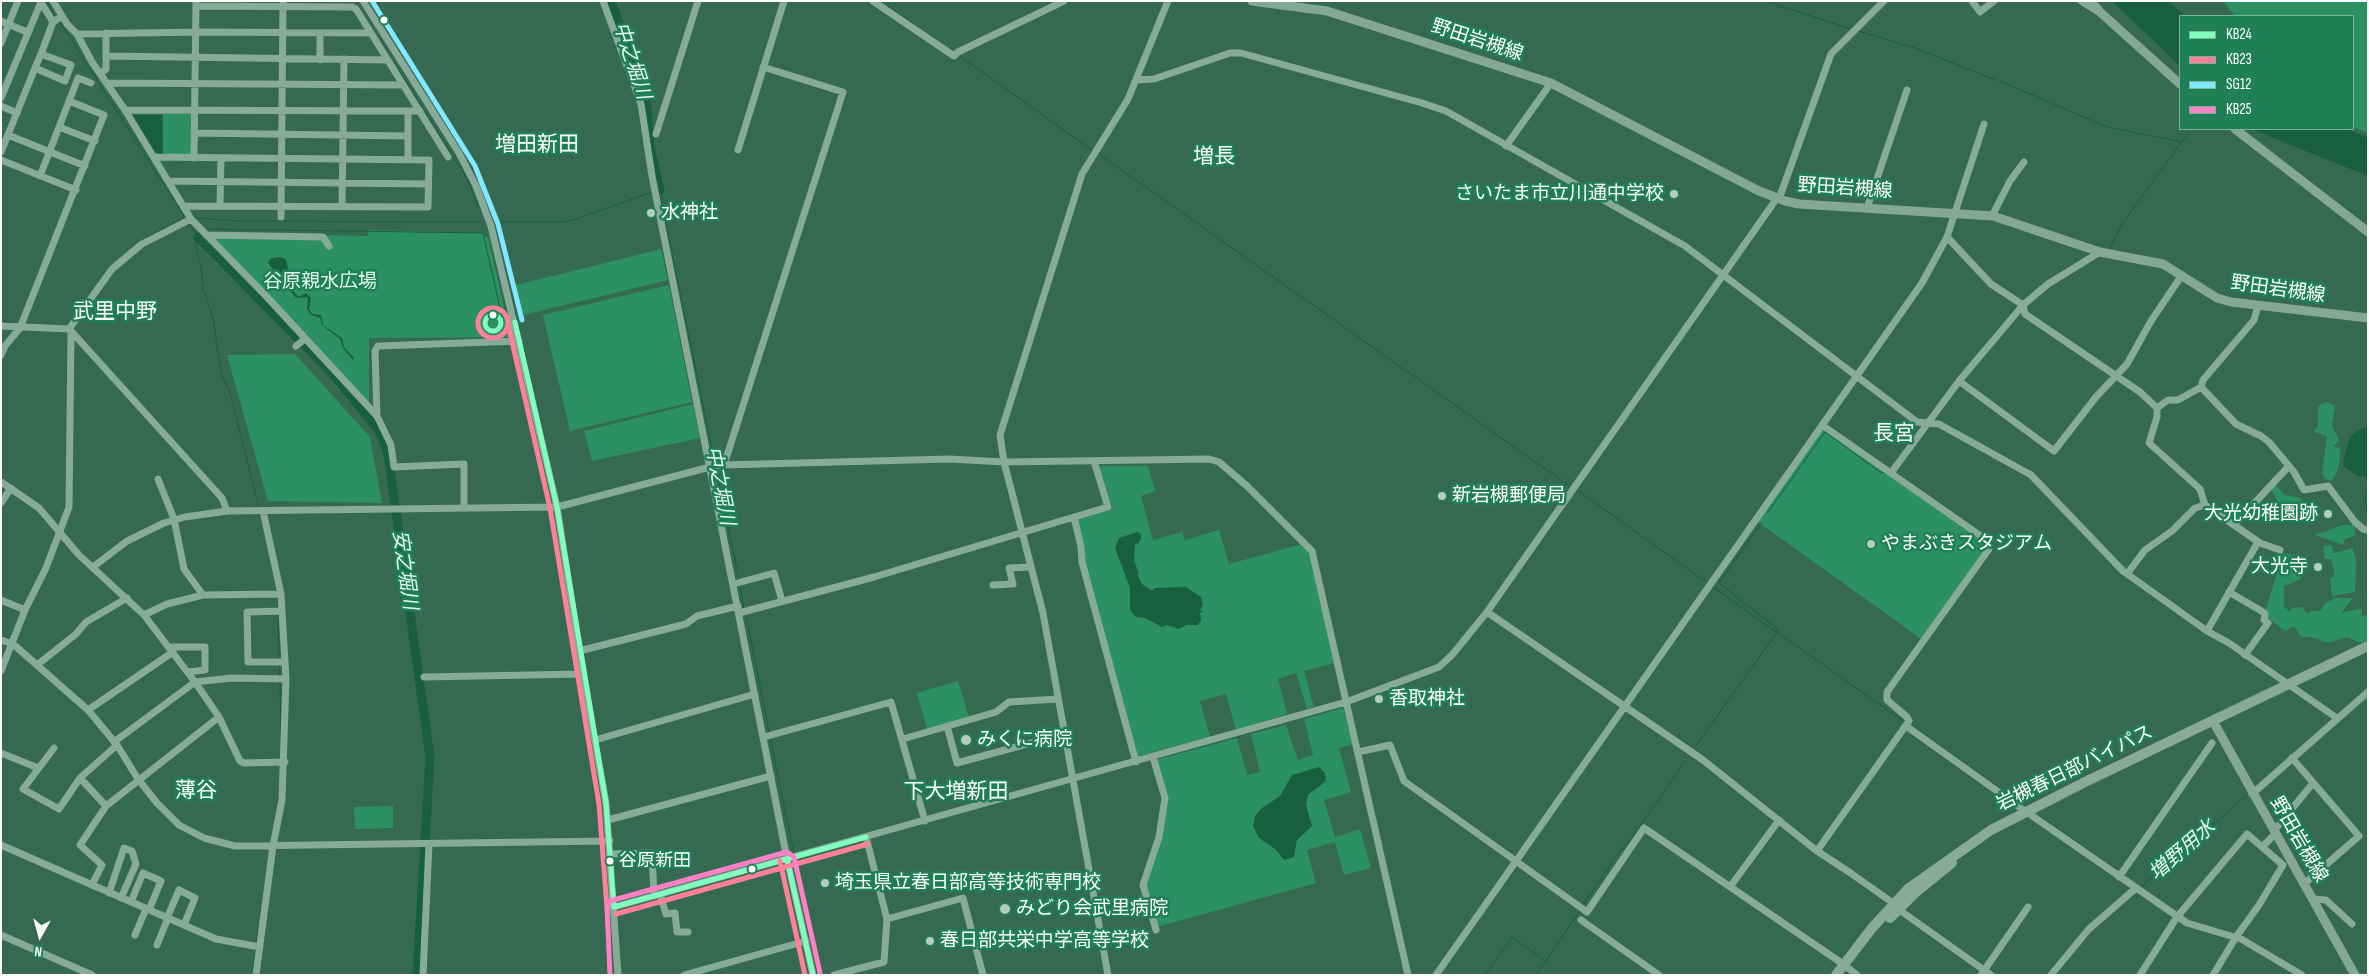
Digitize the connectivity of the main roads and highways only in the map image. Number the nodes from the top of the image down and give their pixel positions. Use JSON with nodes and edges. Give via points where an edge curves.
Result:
{"nodes":[{"id":1,"x":1252,"y":1,"type":"edge"},
{"id":2,"x":2092,"y":1,"type":"edge"},
{"id":3,"x":1281,"y":3,"type":"edge"},
{"id":4,"x":2179,"y":83,"type":"edge"},
{"id":5,"x":2236,"y":130,"type":"edge"},
{"id":6,"x":2368,"y":232,"type":"edge"},
{"id":7,"x":2368,"y":318,"type":"edge"},
{"id":8,"x":2368,"y":646,"type":"edge"},
{"id":9,"x":2368,"y":653,"type":"edge"},
{"id":10,"x":2292,"y":686,"type":"junction"},
{"id":11,"x":2214,"y":724,"type":"junction"},
{"id":12,"x":1845,"y":969,"type":"edge"},
{"id":13,"x":1836,"y":975,"type":"edge"},
{"id":14,"x":2356,"y":975,"type":"edge"}],
"edges":[{"from":1,"to":3,"type":"main road","name":"野田岩槻線"},
{"from":2,"to":4,"type":"main road","via":[[2100,12]]},
{"from":3,"to":7,"type":"main road","name":"野田岩槻線","via":[[1327,11],[1551,83],[1778,199],[1799,204],[1992,216],[2100,252],[2163,264],[2217,298],[2258,306]]},
{"from":5,"to":6,"type":"main road"},
{"from":8,"to":10,"type":"highway","name":"岩槻春日部バイパス"},
{"from":9,"to":10,"type":"highway","name":"岩槻春日部バイパス"},
{"from":10,"to":11,"type":"highway","name":"岩槻春日部バイパス"},
{"from":11,"to":12,"type":"highway","name":"岩槻春日部バイパス","via":[[2028,813],[1968,851],[1895,906]]},
{"from":11,"to":14,"type":"main road","name":"野田岩槻線"},
{"from":12,"to":13,"type":"highway","name":"岩槻春日部バイパス"}]}
